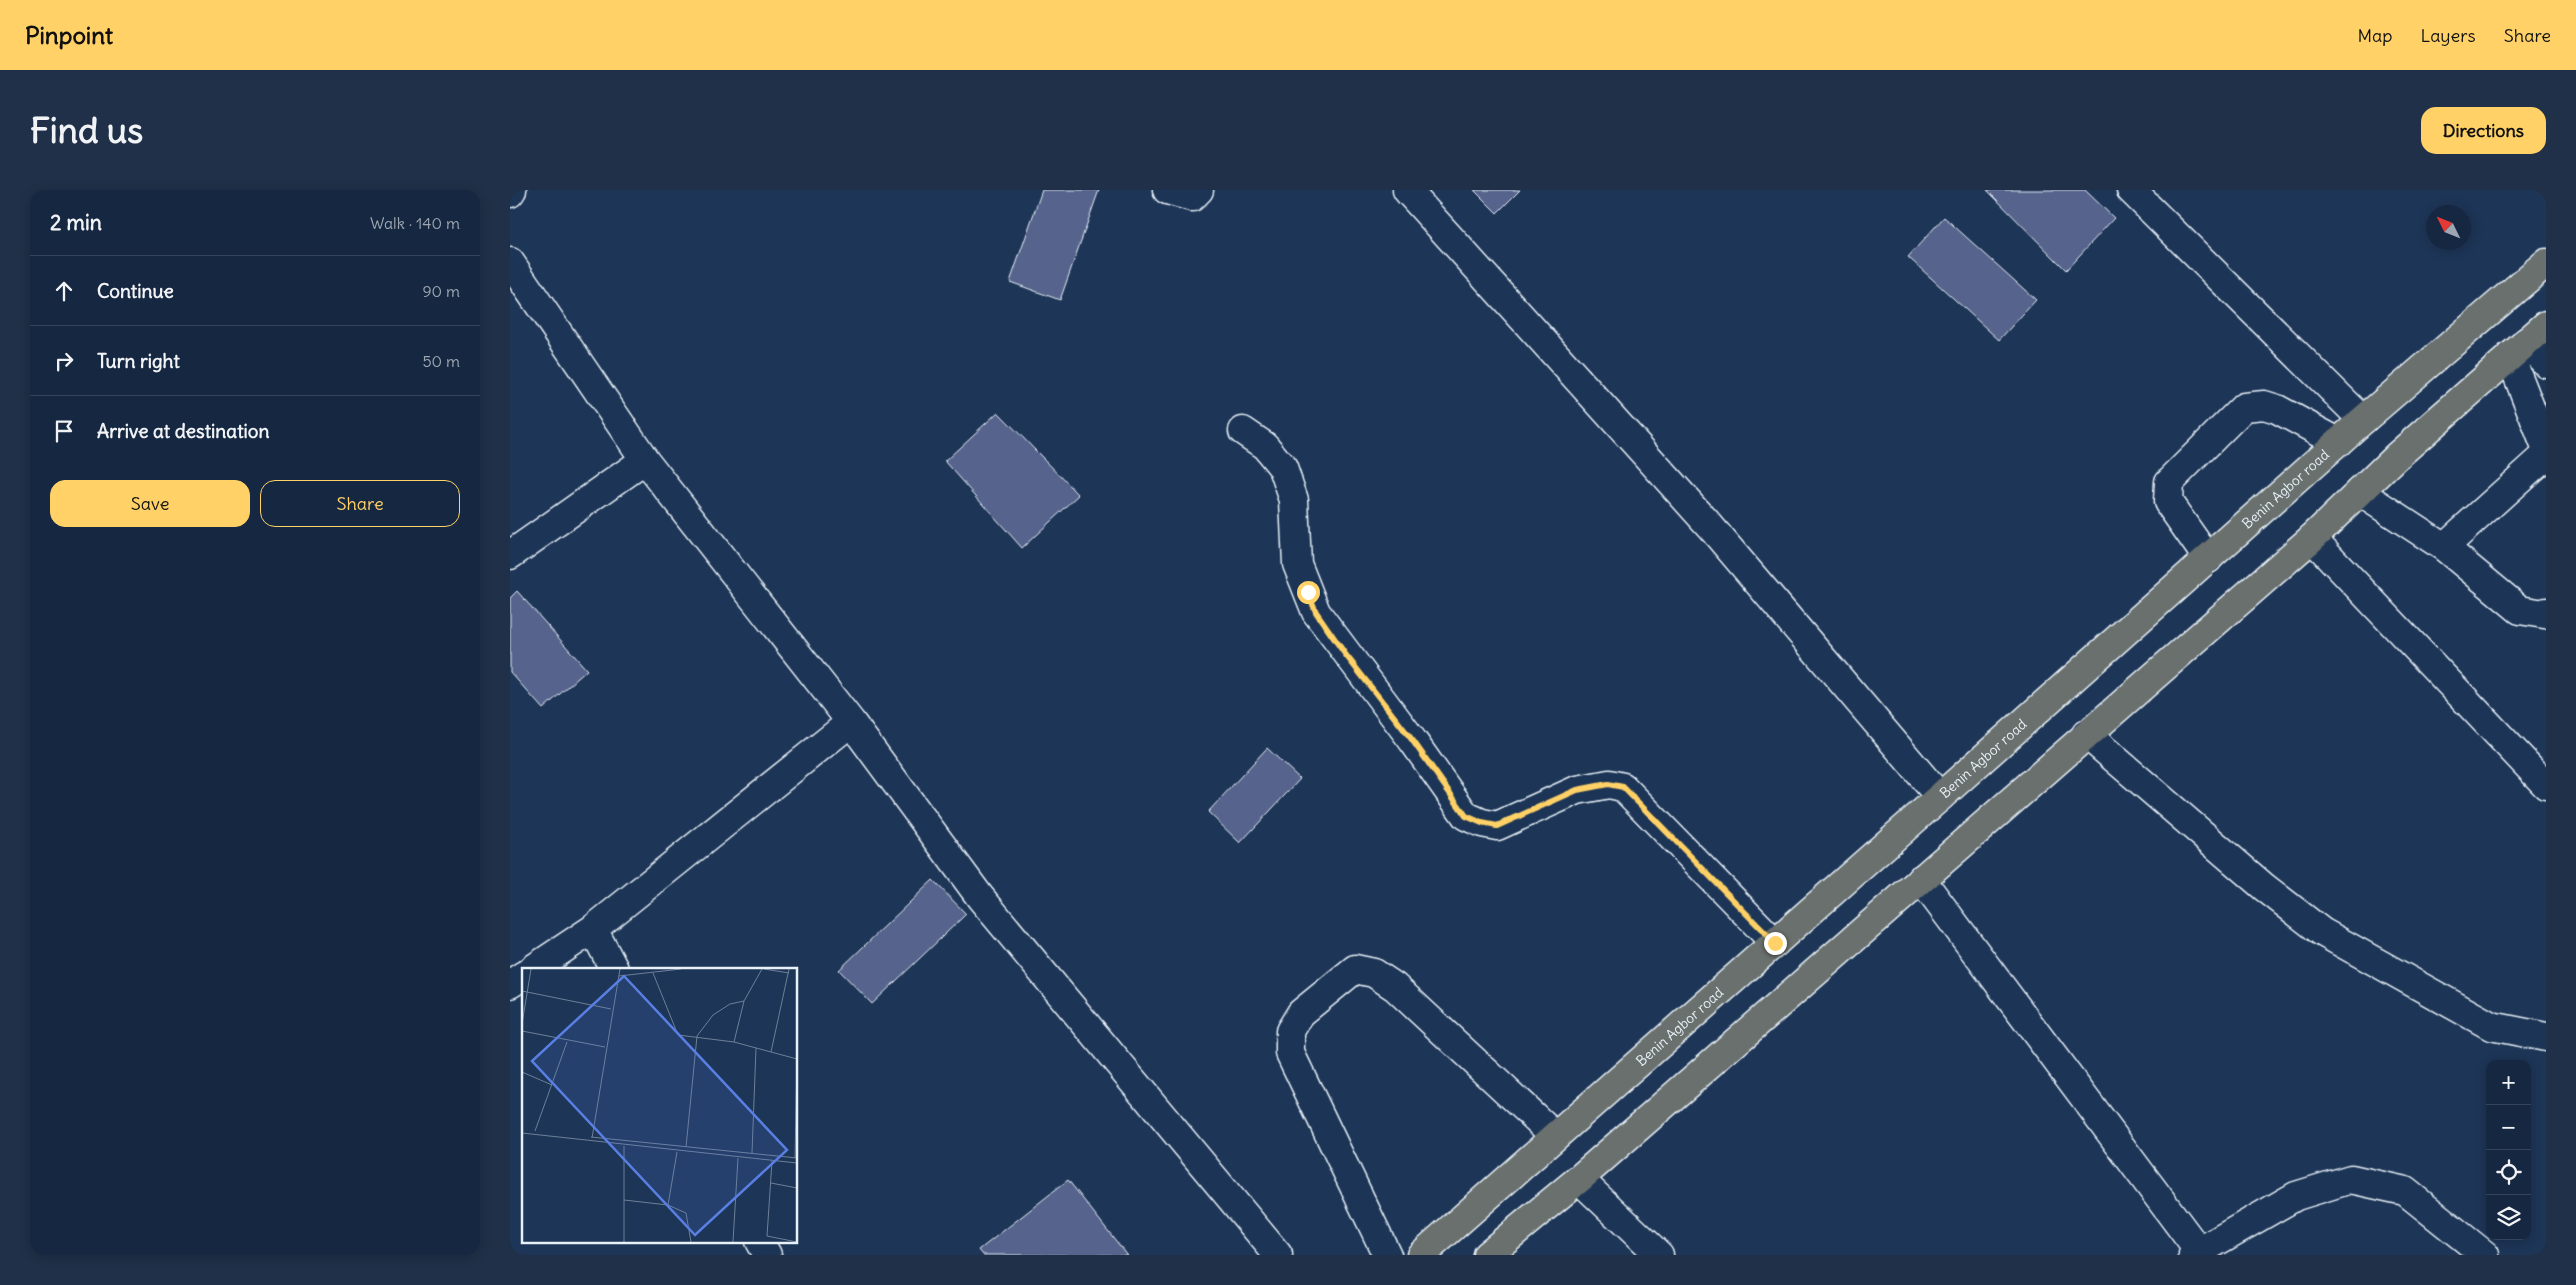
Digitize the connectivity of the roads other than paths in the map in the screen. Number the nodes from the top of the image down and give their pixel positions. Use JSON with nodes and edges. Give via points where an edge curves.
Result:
{"nodes":[{"id":1,"x":1167,"y":190,"type":"edge"},
{"id":2,"x":1199,"y":190,"type":"edge"},
{"id":3,"x":1407,"y":190,"type":"edge"},
{"id":4,"x":2131,"y":190,"type":"edge"},
{"id":5,"x":510,"y":262,"type":"edge"},
{"id":6,"x":2546,"y":263,"type":"edge"},
{"id":7,"x":2528,"y":341,"type":"edge"},
{"id":8,"x":2546,"y":363,"type":"edge"},
{"id":9,"x":2363,"y":420,"type":"junction"},
{"id":10,"x":1242,"y":431,"type":"dead end"},
{"id":11,"x":2338,"y":442,"type":"junction"},
{"id":12,"x":2546,"y":448,"type":"edge"},
{"id":13,"x":2546,"y":455,"type":"edge"},
{"id":14,"x":645,"y":460,"type":"junction"},
{"id":15,"x":2360,"y":492,"type":"junction"},
{"id":16,"x":2312,"y":538,"type":"junction"},
{"id":17,"x":2444,"y":547,"type":"junction"},
{"id":18,"x":510,"y":555,"type":"edge"},
{"id":19,"x":2208,"y":559,"type":"junction"},
{"id":20,"x":2546,"y":612,"type":"edge"},
{"id":21,"x":851,"y":722,"type":"junction"},
{"id":22,"x":2086,"y":734,"type":"junction"},
{"id":23,"x":2546,"y":785,"type":"edge"},
{"id":24,"x":1940,"y":798,"type":"junction"},
{"id":25,"x":1921,"y":879,"type":"junction"},
{"id":26,"x":593,"y":929,"type":"junction"},
{"id":27,"x":1775,"y":943,"type":"junction"},
{"id":28,"x":534,"y":968,"type":"edge"},
{"id":29,"x":613,"y":968,"type":"edge"},
{"id":30,"x":522,"y":976,"type":"edge"},
{"id":31,"x":510,"y":984,"type":"edge"},
{"id":32,"x":2546,"y":1037,"type":"edge"},
{"id":33,"x":1555,"y":1136,"type":"junction"},
{"id":34,"x":1578,"y":1179,"type":"junction"},
{"id":35,"x":760,"y":1242,"type":"edge"},
{"id":36,"x":2195,"y":1253,"type":"edge"},
{"id":37,"x":767,"y":1255,"type":"edge"},
{"id":38,"x":1278,"y":1255,"type":"edge"},
{"id":39,"x":1387,"y":1255,"type":"edge"},
{"id":40,"x":1421,"y":1255,"type":"edge"},
{"id":41,"x":1487,"y":1255,"type":"edge"},
{"id":42,"x":1659,"y":1255,"type":"edge"},
{"id":43,"x":2485,"y":1255,"type":"edge"}],
"edges":[{"from":1,"to":2,"type":"street","via":[[1192,197]]},
{"from":3,"to":24,"type":"street","via":[[1710,526]]},
{"from":4,"to":9,"type":"street"},
{"from":5,"to":14,"type":"street"},
{"from":6,"to":9,"type":"highway","name":"Benin Agbor road"},
{"from":7,"to":8,"type":"street"},
{"from":7,"to":12,"type":"street"},
{"from":7,"to":15,"type":"highway"},
{"from":9,"to":11,"type":"highway","name":"Benin Agbor road"},
{"from":10,"to":27,"type":"street","via":[[1265,446],[1283,468],[1294,500],[1297,564],[1316,612],[1466,816],[1497,826],[1586,788],[1608,784],[1623,787]]},
{"from":11,"to":19,"type":"highway","name":"Benin Agbor road"},
{"from":11,"to":19,"type":"street","via":[[2277,409],[2264,405],[2244,407],[2169,482],[2168,502]]},
{"from":13,"to":17,"type":"street"},
{"from":14,"to":18,"type":"street"},
{"from":14,"to":21,"type":"street"},
{"from":15,"to":16,"type":"highway"},
{"from":15,"to":17,"type":"street"},
{"from":16,"to":22,"type":"highway"},
{"from":16,"to":23,"type":"street"},
{"from":17,"to":20,"type":"street","via":[[2520,610]]},
{"from":19,"to":24,"type":"highway","name":"Benin Agbor road"},
{"from":21,"to":26,"type":"street"},
{"from":21,"to":38,"type":"street","via":[[980,897]]},
{"from":22,"to":25,"type":"highway"},
{"from":22,"to":32,"type":"street","via":[[2264,887],[2322,932],[2491,1026]]},
{"from":24,"to":27,"type":"highway","name":"Benin Agbor road"},
{"from":25,"to":34,"type":"highway"},
{"from":25,"to":36,"type":"street"},
{"from":26,"to":28,"type":"street"},
{"from":26,"to":29,"type":"street"},
{"from":27,"to":33,"type":"highway","name":"Benin Agbor road"},
{"from":30,"to":31,"type":"street"},
{"from":33,"to":39,"type":"street","via":[[1395,987],[1374,973],[1355,969],[1301,1013],[1290,1031],[1290,1053]]},
{"from":33,"to":40,"type":"highway","name":"Benin Agbor road"},
{"from":34,"to":41,"type":"highway"},
{"from":34,"to":42,"type":"street"},
{"from":35,"to":37,"type":"street"},
{"from":36,"to":43,"type":"street","via":[[2296,1196],[2351,1179],[2405,1191]]}]}
